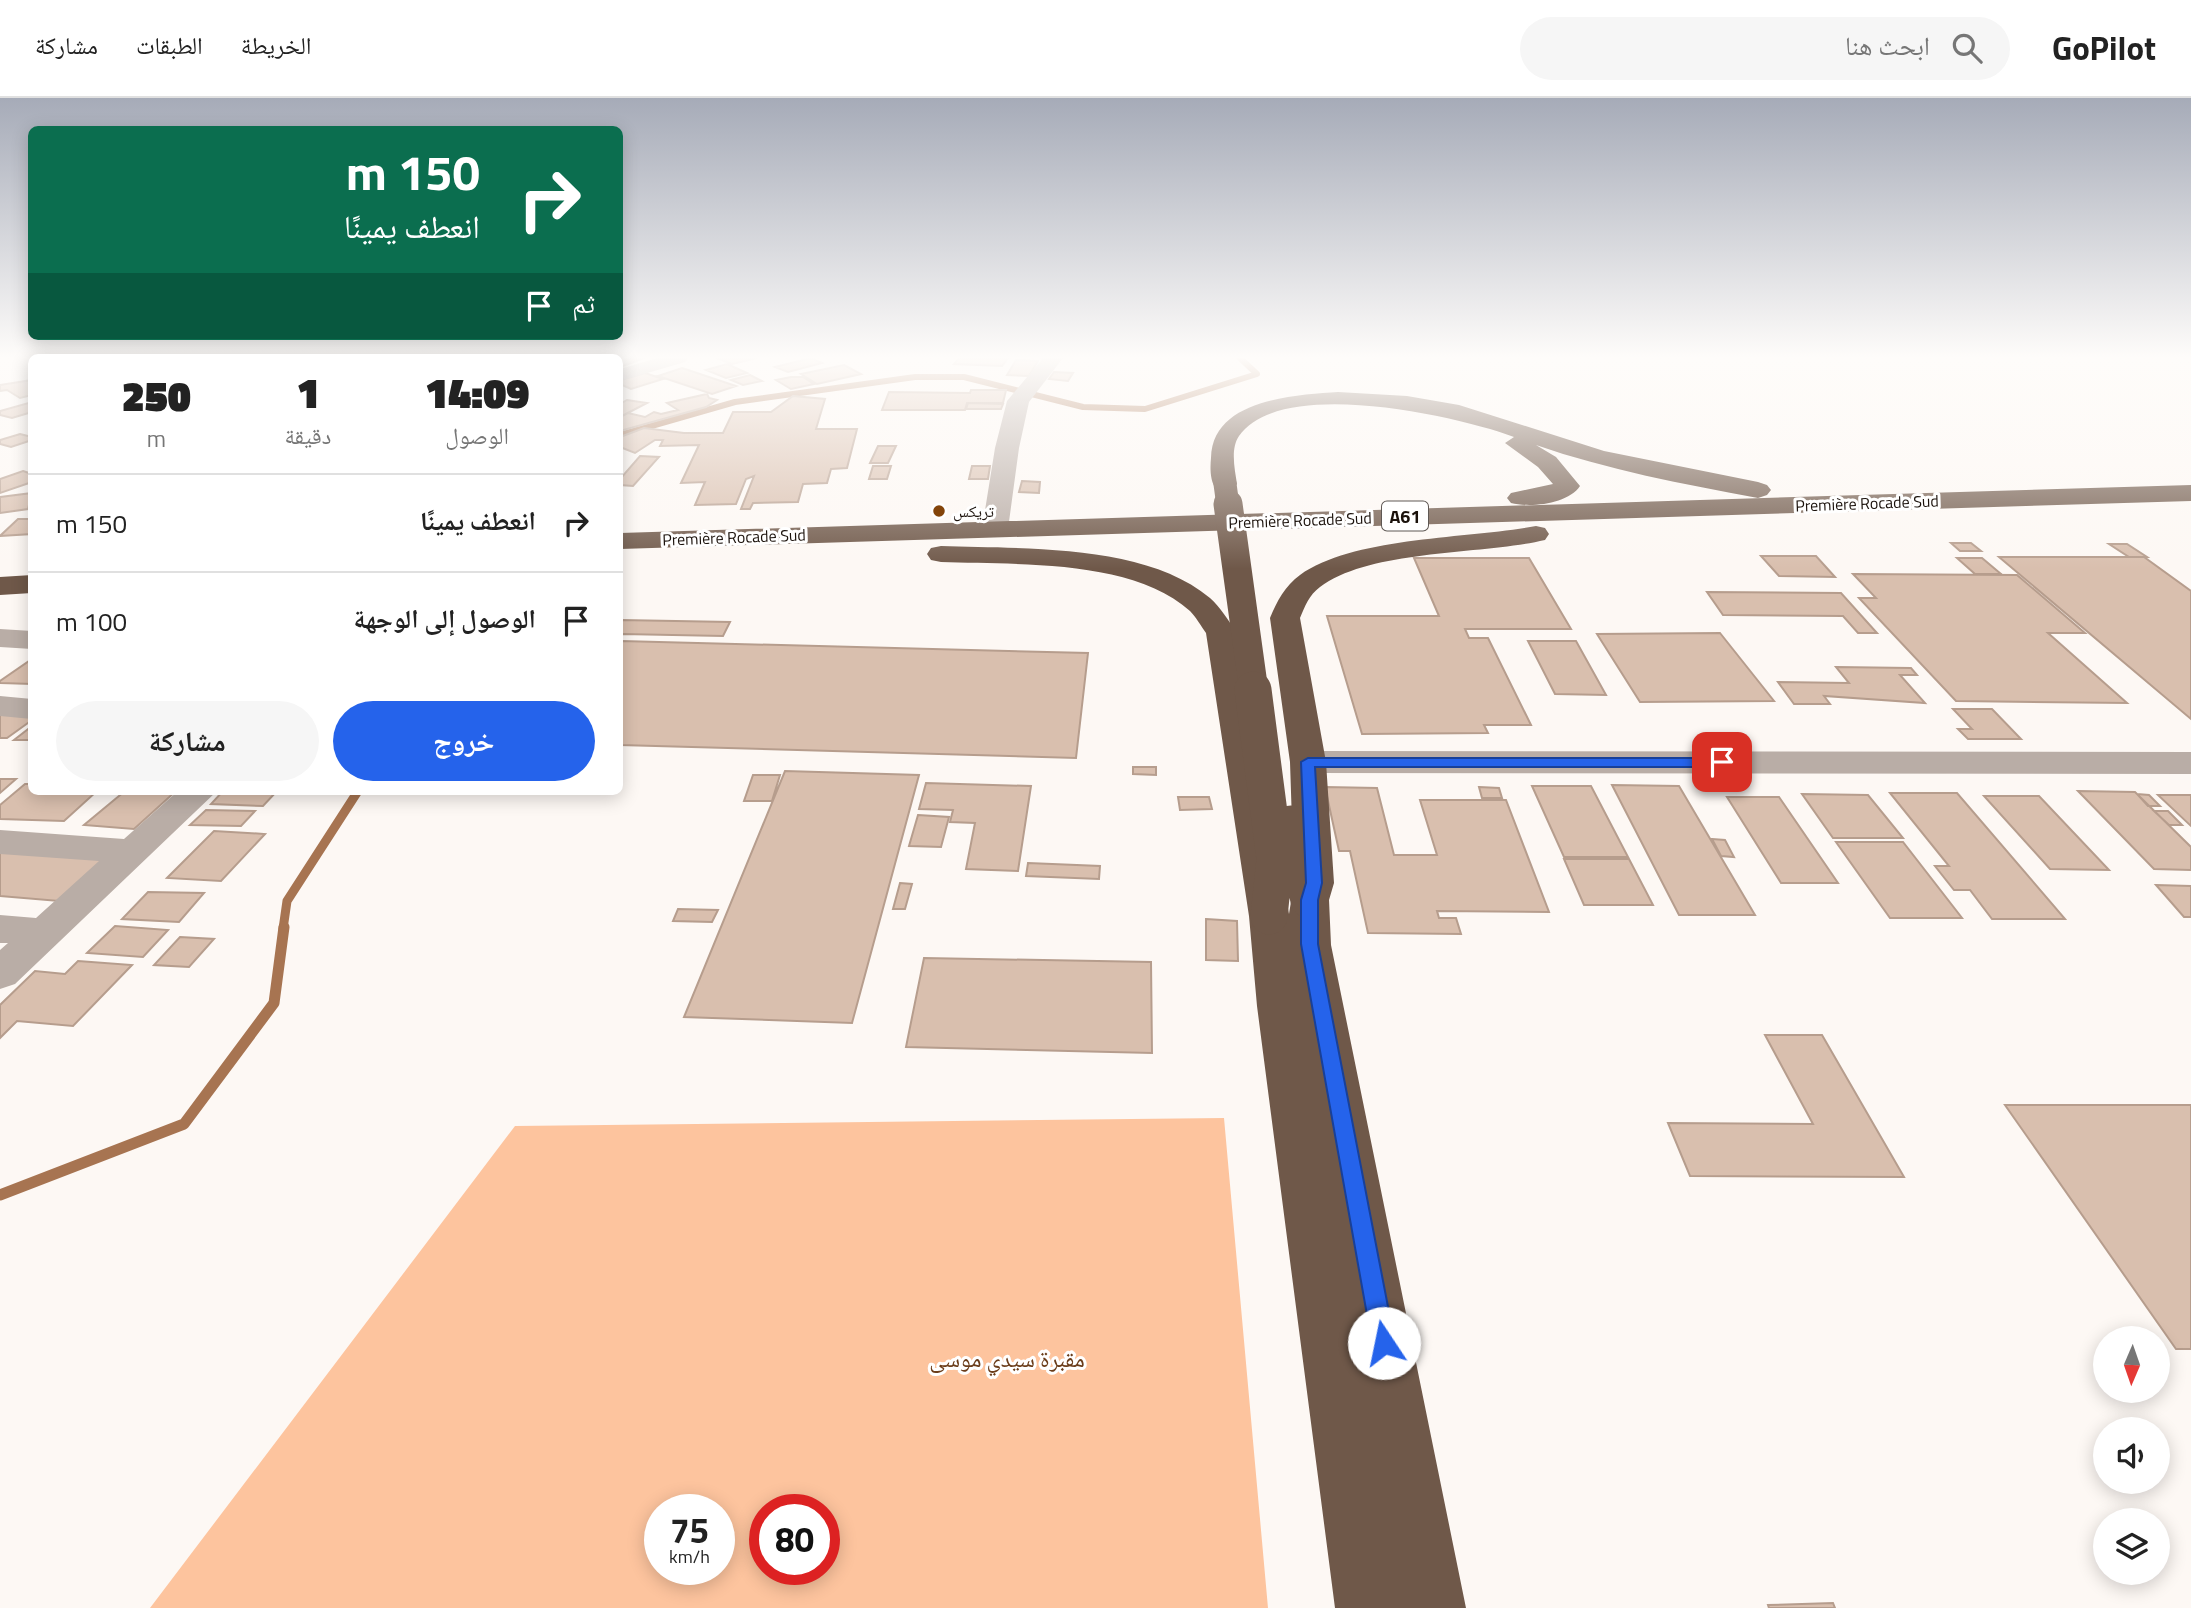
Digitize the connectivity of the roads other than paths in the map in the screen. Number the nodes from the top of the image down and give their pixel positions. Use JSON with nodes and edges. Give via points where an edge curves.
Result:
{"nodes":[{"id":1,"x":1014,"y":428,"type":"edge"},
{"id":2,"x":1233,"y":428,"type":"edge"},
{"id":3,"x":1244,"y":428,"type":"edge"},
{"id":4,"x":1483,"y":428,"type":"edge"},
{"id":5,"x":1508,"y":428,"type":"edge"},
{"id":6,"x":1231,"y":484,"type":"junction"},
{"id":7,"x":2191,"y":493,"type":"edge"},
{"id":8,"x":2008,"y":498,"type":"junction"},
{"id":9,"x":2191,"y":514,"type":"edge"},
{"id":10,"x":1340,"y":518,"type":"junction"},
{"id":11,"x":995,"y":529,"type":"junction"},
{"id":12,"x":1536,"y":534,"type":"junction"},
{"id":13,"x":623,"y":541,"type":"edge"},
{"id":14,"x":928,"y":554,"type":"junction"},
{"id":15,"x":623,"y":560,"type":"edge"},
{"id":16,"x":28,"y":565,"type":"edge"},
{"id":17,"x":0,"y":566,"type":"edge"},
{"id":18,"x":28,"y":584,"type":"edge"},
{"id":19,"x":0,"y":586,"type":"edge"},
{"id":20,"x":0,"y":638,"type":"edge"},
{"id":21,"x":28,"y":640,"type":"edge"},
{"id":22,"x":0,"y":706,"type":"edge"},
{"id":23,"x":28,"y":709,"type":"edge"},
{"id":24,"x":1308,"y":762,"type":"junction"},
{"id":25,"x":2191,"y":763,"type":"edge"},
{"id":26,"x":195,"y":795,"type":"edge"},
{"id":27,"x":0,"y":842,"type":"edge"},
{"id":28,"x":134,"y":852,"type":"junction"},
{"id":29,"x":1309,"y":900,"type":"junction"},
{"id":30,"x":1269,"y":916,"type":"junction"},
{"id":31,"x":0,"y":929,"type":"edge"},
{"id":32,"x":47,"y":932,"type":"junction"},
{"id":33,"x":0,"y":974,"type":"edge"},
{"id":34,"x":1368,"y":1608,"type":"edge"},
{"id":35,"x":1433,"y":1608,"type":"edge"}],
"edges":[{"from":1,"to":11,"type":"street"},
{"from":2,"to":6,"type":"highway","via":[[1224,444],[1222,464]]},
{"from":3,"to":6,"type":"highway","via":[[1232,453]]},
{"from":4,"to":10,"type":"highway","via":[[1530,451],[1567,482],[1561,492]]},
{"from":5,"to":8,"type":"highway","via":[[1594,456],[1760,490]]},
{"from":6,"to":29,"type":"highway","bridge":true,"via":[[1296,852]]},
{"from":6,"to":30,"type":"highway","bridge":true,"via":[[1273,832]]},
{"from":7,"to":8,"type":"highway","name":"Première Rocade Sud","number":"A61"},
{"from":8,"to":10,"type":"highway","name":"Première Rocade Sud","number":"A61"},
{"from":9,"to":12,"type":"highway","name":"Première Rocade Sud","number":"A61"},
{"from":10,"to":11,"type":"highway","name":"Première Rocade Sud","number":"A61"},
{"from":11,"to":13,"type":"highway","name":"Première Rocade Sud","number":"A61"},
{"from":12,"to":14,"type":"highway","name":"Première Rocade Sud","number":"A61"},
{"from":12,"to":24,"type":"highway","via":[[1381,555],[1332,570],[1300,589],[1287,605],[1285,618]]},
{"from":14,"to":15,"type":"highway","name":"Première Rocade Sud","number":"A61"},
{"from":14,"to":30,"type":"highway","via":[[1055,559],[1104,566],[1154,580],[1203,607],[1215,620],[1224,646]]},
{"from":16,"to":17,"type":"highway"},
{"from":18,"to":19,"type":"highway"},
{"from":20,"to":21,"type":"street"},
{"from":22,"to":23,"type":"street"},
{"from":24,"to":25,"type":"street"},
{"from":24,"to":29,"type":"highway","via":[[1314,883]]},
{"from":26,"to":28,"type":"street"},
{"from":27,"to":28,"type":"street"},
{"from":28,"to":32,"type":"street"},
{"from":29,"to":35,"type":"highway","via":[[1310,944]]},
{"from":30,"to":34,"type":"highway"},
{"from":31,"to":32,"type":"street"},
{"from":32,"to":33,"type":"street"}]}
